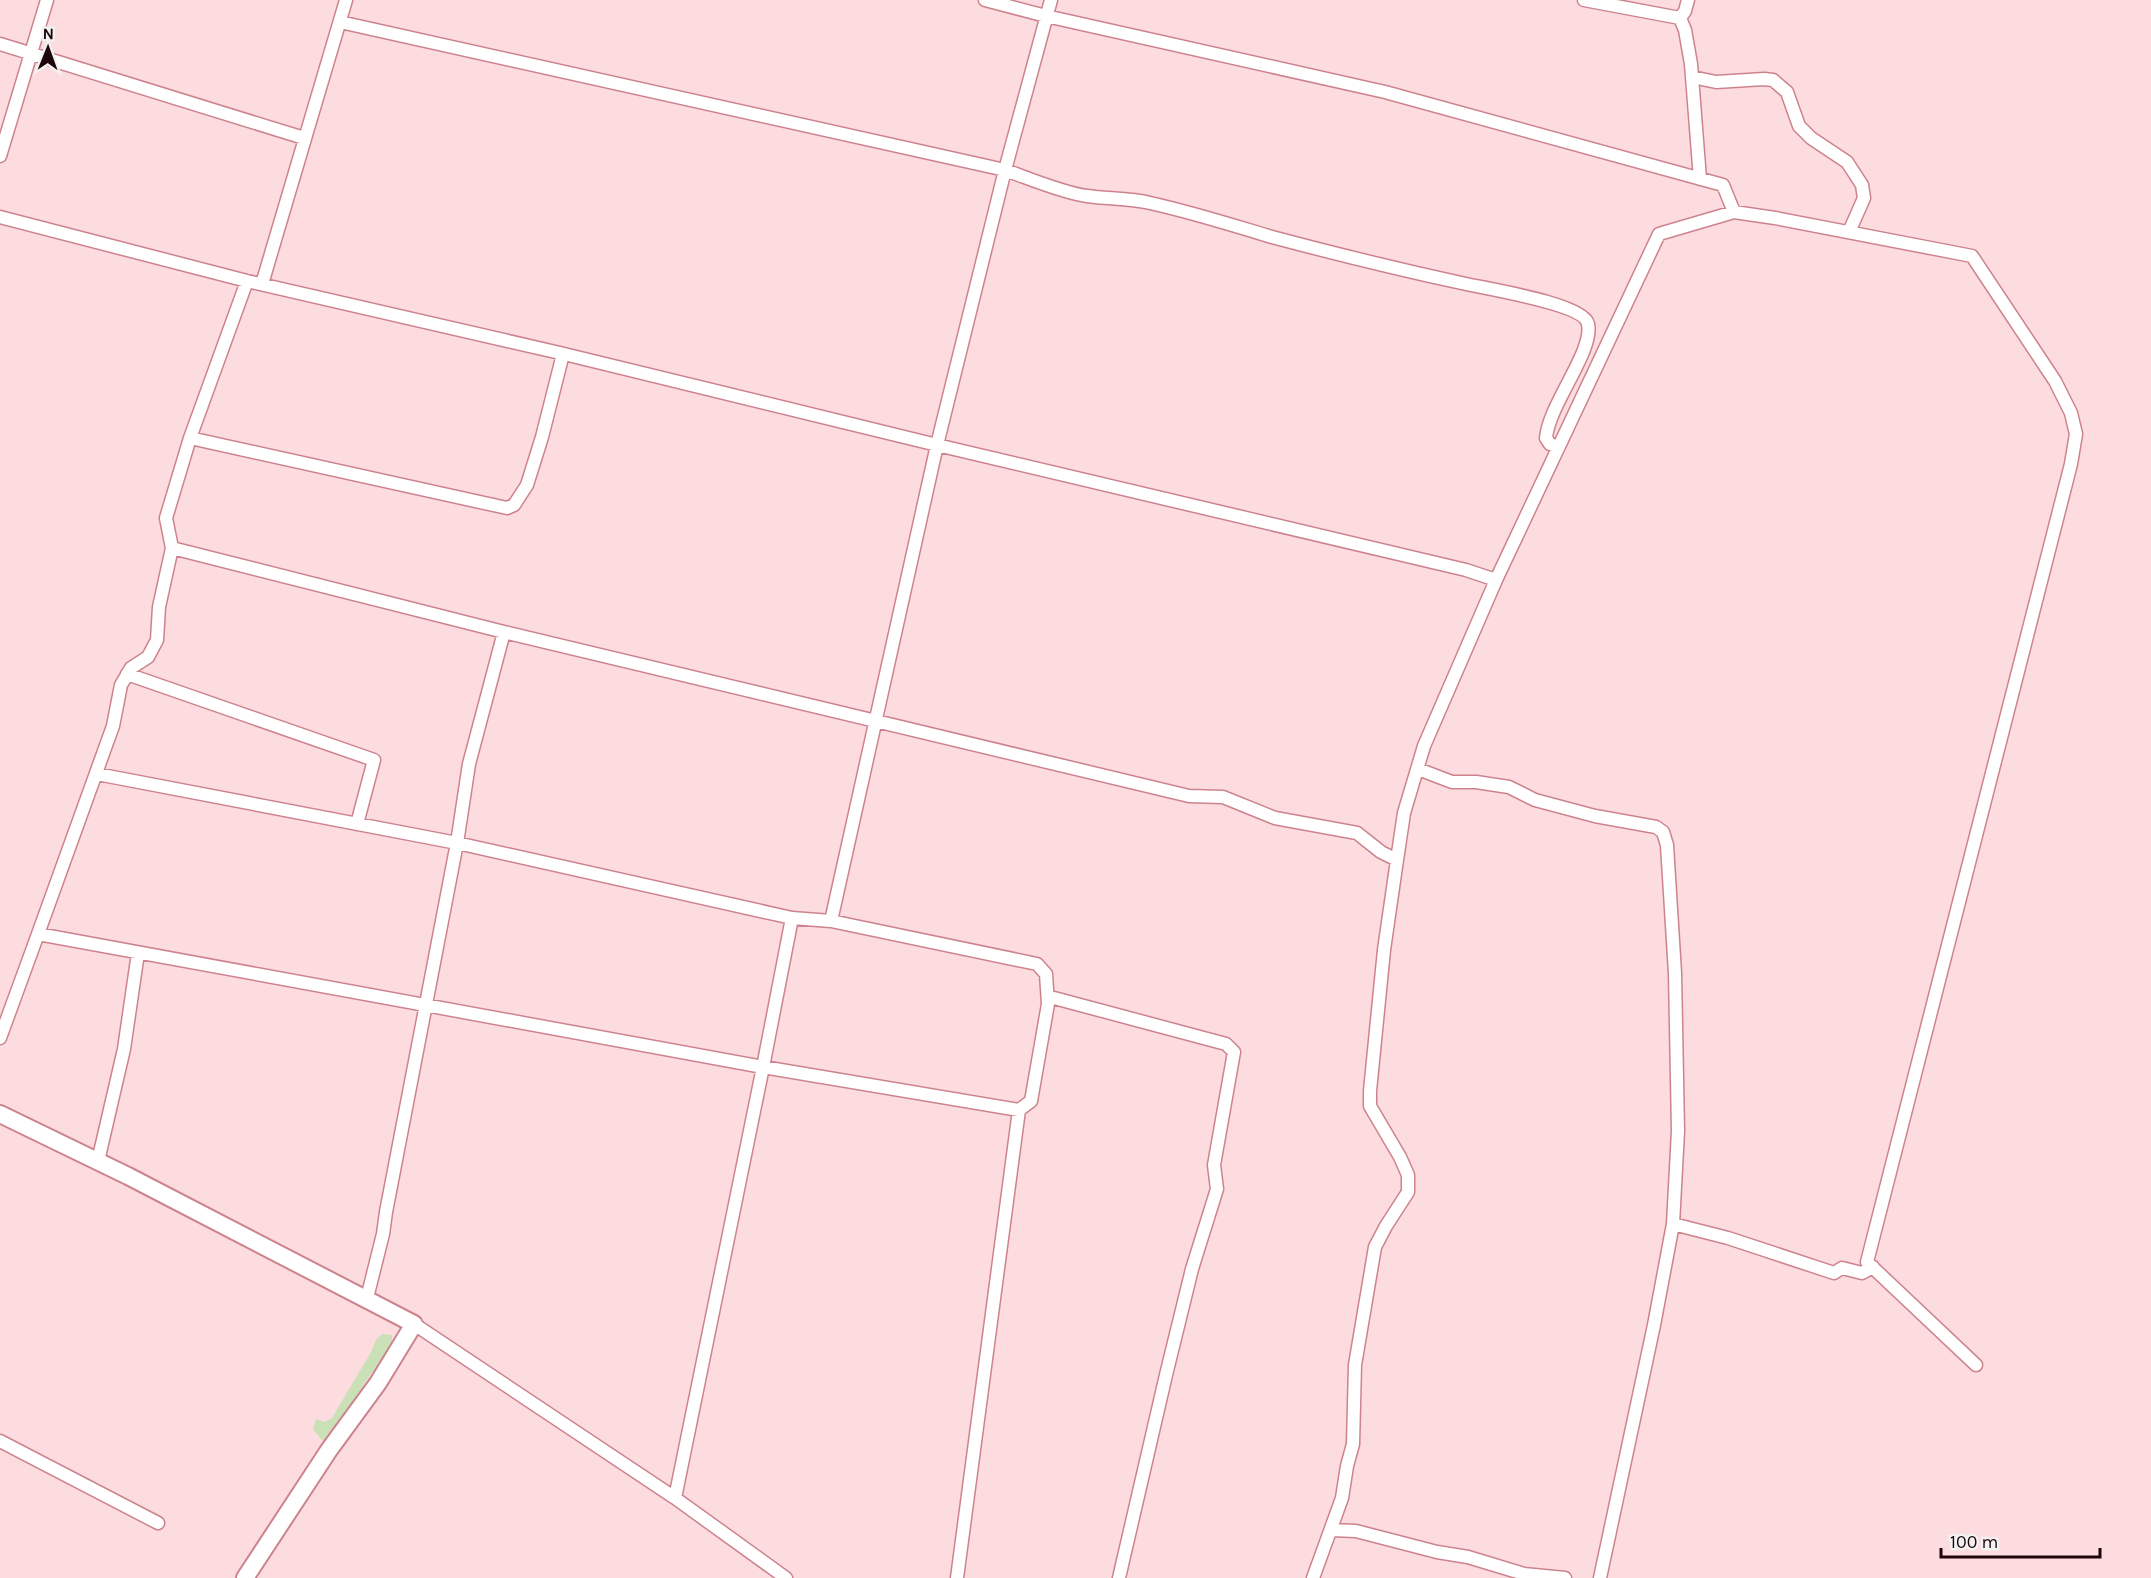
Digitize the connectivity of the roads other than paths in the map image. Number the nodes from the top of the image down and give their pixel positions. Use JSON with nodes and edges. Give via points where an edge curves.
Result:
{"nodes":[{"id":1,"x":47,"y":0,"type":"edge"},
{"id":2,"x":346,"y":0,"type":"edge"},
{"id":3,"x":985,"y":0,"type":"edge"},
{"id":4,"x":1051,"y":0,"type":"edge"},
{"id":5,"x":1584,"y":0,"type":"edge"},
{"id":6,"x":1688,"y":0,"type":"edge"},
{"id":7,"x":1046,"y":16,"type":"junction"},
{"id":8,"x":1680,"y":18,"type":"junction"},
{"id":9,"x":340,"y":22,"type":"junction"},
{"id":10,"x":0,"y":44,"type":"edge"},
{"id":11,"x":31,"y":54,"type":"junction"},
{"id":12,"x":1692,"y":77,"type":"junction"},
{"id":13,"x":304,"y":138,"type":"junction"},
{"id":14,"x":0,"y":156,"type":"edge"},
{"id":15,"x":1005,"y":170,"type":"junction"},
{"id":16,"x":1700,"y":179,"type":"junction"},
{"id":17,"x":1734,"y":212,"type":"junction"},
{"id":18,"x":0,"y":217,"type":"edge"},
{"id":19,"x":1849,"y":232,"type":"junction"},
{"id":20,"x":247,"y":280,"type":"junction"},
{"id":21,"x":262,"y":284,"type":"junction"},
{"id":22,"x":564,"y":354,"type":"junction"},
{"id":23,"x":190,"y":438,"type":"junction"},
{"id":24,"x":937,"y":445,"type":"junction"},
{"id":25,"x":1558,"y":447,"type":"junction"},
{"id":26,"x":172,"y":548,"type":"junction"},
{"id":27,"x":1496,"y":579,"type":"junction"},
{"id":28,"x":504,"y":632,"type":"junction"},
{"id":29,"x":127,"y":674,"type":"junction"},
{"id":30,"x":876,"y":720,"type":"junction"},
{"id":31,"x":1418,"y":770,"type":"junction"},
{"id":32,"x":97,"y":774,"type":"junction"},
{"id":33,"x":357,"y":824,"type":"junction"},
{"id":34,"x":457,"y":843,"type":"junction"},
{"id":35,"x":1398,"y":860,"type":"junction"},
{"id":36,"x":792,"y":918,"type":"junction"},
{"id":37,"x":831,"y":921,"type":"junction"},
{"id":38,"x":38,"y":934,"type":"junction"},
{"id":39,"x":138,"y":953,"type":"junction"},
{"id":40,"x":1054,"y":998,"type":"dead end"},
{"id":41,"x":425,"y":1006,"type":"junction"},
{"id":42,"x":0,"y":1038,"type":"edge"},
{"id":43,"x":763,"y":1067,"type":"junction"},
{"id":44,"x":1019,"y":1110,"type":"junction"},
{"id":45,"x":0,"y":1114,"type":"edge"},
{"id":46,"x":98,"y":1161,"type":"junction"},
{"id":47,"x":1673,"y":1224,"type":"junction"},
{"id":48,"x":1873,"y":1267,"type":"junction"},
{"id":49,"x":367,"y":1298,"type":"junction"},
{"id":50,"x":414,"y":1324,"type":"junction"},
{"id":51,"x":1976,"y":1365,"type":"dead end"},
{"id":52,"x":0,"y":1441,"type":"edge"},
{"id":53,"x":675,"y":1498,"type":"junction"},
{"id":54,"x":159,"y":1523,"type":"dead end"},
{"id":55,"x":1331,"y":1530,"type":"junction"},
{"id":56,"x":245,"y":1578,"type":"edge"},
{"id":57,"x":786,"y":1578,"type":"edge"},
{"id":58,"x":957,"y":1578,"type":"edge"},
{"id":59,"x":1119,"y":1578,"type":"edge"},
{"id":60,"x":1313,"y":1578,"type":"edge"},
{"id":61,"x":1565,"y":1578,"type":"edge"},
{"id":62,"x":1600,"y":1578,"type":"edge"}],
"edges":[{"from":1,"to":11,"type":"street"},
{"from":2,"to":9,"type":"street"},
{"from":3,"to":7,"type":"street"},
{"from":4,"to":7,"type":"street"},
{"from":5,"to":8,"type":"street"},
{"from":6,"to":8,"type":"street"},
{"from":7,"to":15,"type":"street"},
{"from":7,"to":16,"type":"street","via":[[1385,92]]},
{"from":8,"to":12,"type":"street"},
{"from":9,"to":13,"type":"street"},
{"from":9,"to":15,"type":"street"},
{"from":10,"to":11,"type":"street"},
{"from":11,"to":13,"type":"street"},
{"from":11,"to":14,"type":"street"},
{"from":12,"to":16,"type":"street"},
{"from":12,"to":19,"type":"street","via":[[1716,82],[1773,80],[1787,92],[1799,126],[1847,162],[1862,185],[1864,198]]},
{"from":13,"to":21,"type":"street"},
{"from":15,"to":24,"type":"street"},
{"from":15,"to":25,"type":"street","via":[[1084,196],[1148,202],[1414,273],[1534,298],[1584,316],[1588,324],[1584,349],[1546,430],[1550,444]]},
{"from":16,"to":17,"type":"street","via":[[1724,185]]},
{"from":17,"to":19,"type":"street"},
{"from":17,"to":25,"type":"street","via":[[1659,234]]},
{"from":18,"to":20,"type":"street"},
{"from":19,"to":48,"type":"street","via":[[1972,256],[2055,381],[2071,413],[2076,434],[1867,1262]]},
{"from":20,"to":21,"type":"street"},
{"from":20,"to":23,"type":"street"},
{"from":21,"to":22,"type":"street"},
{"from":22,"to":23,"type":"street","via":[[526,485],[514,505],[507,508]]},
{"from":22,"to":24,"type":"street"},
{"from":23,"to":26,"type":"street","via":[[166,518]]},
{"from":24,"to":27,"type":"street"},
{"from":24,"to":30,"type":"street"},
{"from":25,"to":27,"type":"street"},
{"from":26,"to":28,"type":"street"},
{"from":26,"to":29,"type":"street","via":[[159,607],[157,640],[148,657]]},
{"from":27,"to":31,"type":"street","via":[[1424,746]]},
{"from":28,"to":30,"type":"street"},
{"from":28,"to":34,"type":"street","via":[[469,764]]},
{"from":29,"to":32,"type":"street"},
{"from":29,"to":33,"type":"street","via":[[374,760]]},
{"from":30,"to":35,"type":"street","via":[[1189,796],[1223,797],[1275,818],[1357,833]]},
{"from":30,"to":37,"type":"street"},
{"from":31,"to":35,"type":"street","via":[[1404,813]]},
{"from":31,"to":47,"type":"street","via":[[1452,782],[1509,787],[1535,800],[1656,827],[1663,832],[1675,973],[1678,1131]]},
{"from":32,"to":33,"type":"street"},
{"from":32,"to":38,"type":"street"},
{"from":33,"to":34,"type":"street"},
{"from":34,"to":36,"type":"street"},
{"from":34,"to":41,"type":"street"},
{"from":35,"to":55,"type":"street","via":[[1379,994],[1370,1106],[1408,1175],[1408,1192],[1375,1247],[1355,1365],[1353,1444]]},
{"from":36,"to":37,"type":"street"},
{"from":36,"to":43,"type":"street"},
{"from":37,"to":44,"type":"street","via":[[1037,964],[1046,974],[1048,1004],[1031,1101]]},
{"from":38,"to":39,"type":"street"},
{"from":38,"to":42,"type":"street"},
{"from":39,"to":41,"type":"street"},
{"from":39,"to":46,"type":"street","via":[[124,1049]]},
{"from":40,"to":59,"type":"street","via":[[1226,1044],[1234,1052],[1214,1165],[1217,1189],[1192,1269]]},
{"from":41,"to":43,"type":"street"},
{"from":41,"to":49,"type":"street","via":[[383,1234]]},
{"from":43,"to":44,"type":"street"},
{"from":43,"to":53,"type":"street"},
{"from":44,"to":58,"type":"street"},
{"from":45,"to":46,"type":"street"},
{"from":46,"to":49,"type":"street"},
{"from":47,"to":48,"type":"street","via":[[1834,1273],[1842,1268],[1862,1273]]},
{"from":47,"to":62,"type":"street"},
{"from":48,"to":51,"type":"street"},
{"from":49,"to":50,"type":"street"},
{"from":50,"to":53,"type":"street"},
{"from":50,"to":56,"type":"street"},
{"from":52,"to":54,"type":"street"},
{"from":53,"to":57,"type":"street"},
{"from":55,"to":60,"type":"street"},
{"from":55,"to":61,"type":"street","via":[[1356,1531],[1524,1574]]}]}
